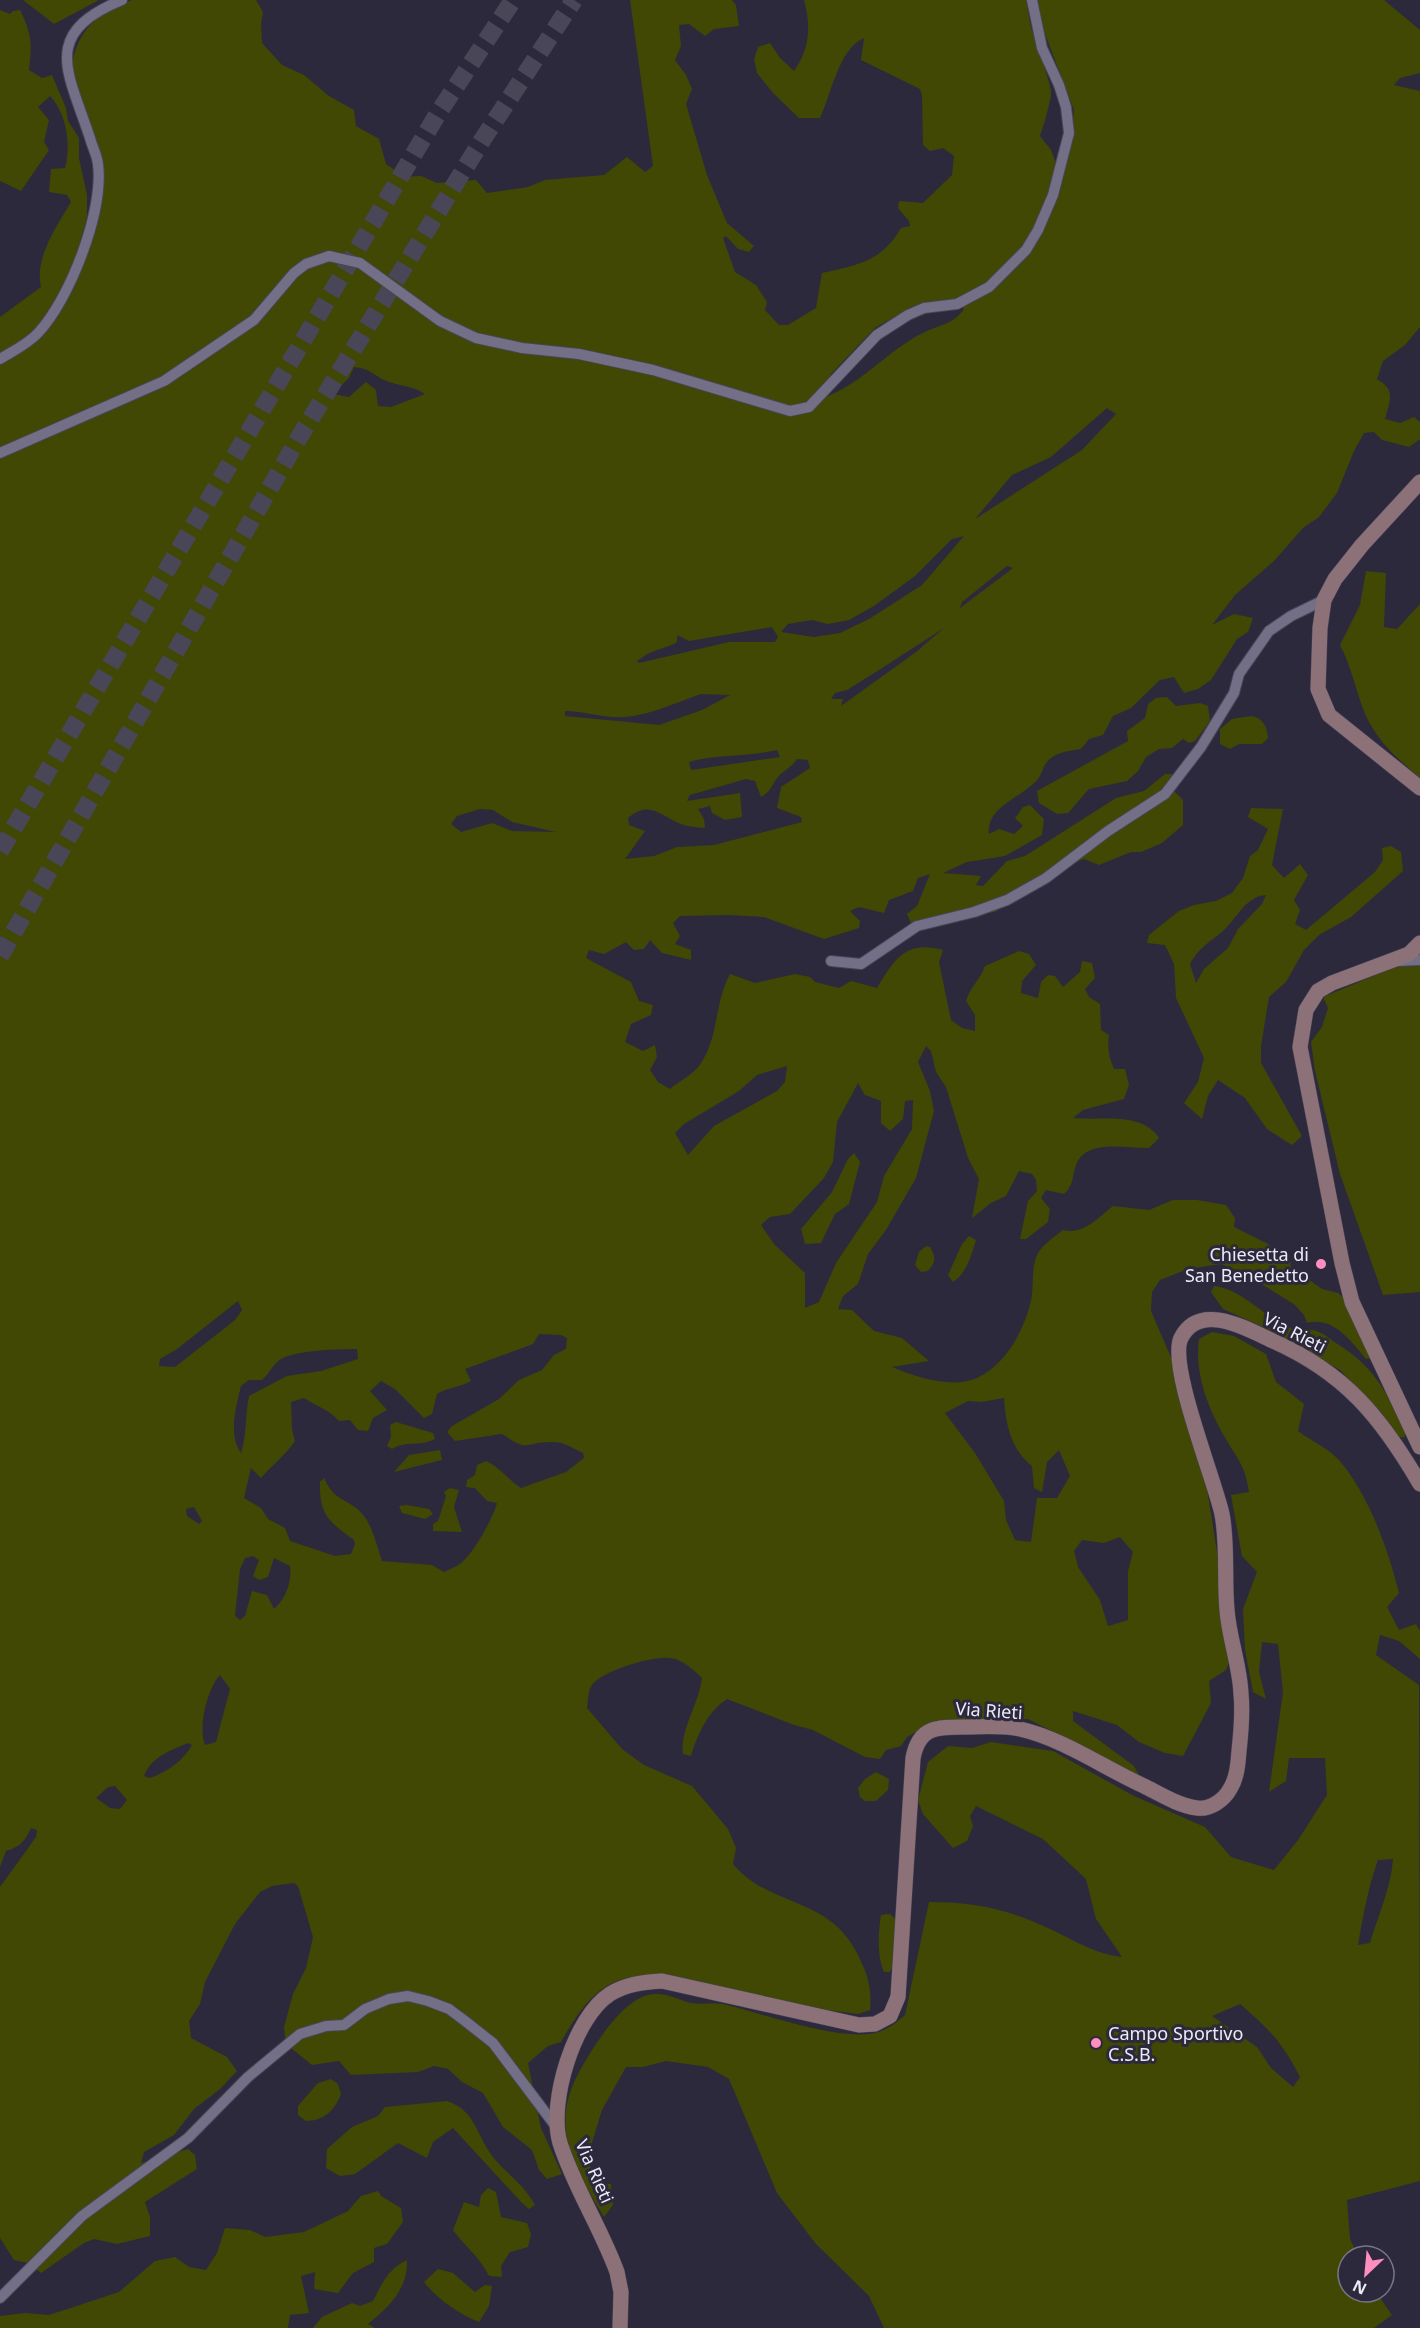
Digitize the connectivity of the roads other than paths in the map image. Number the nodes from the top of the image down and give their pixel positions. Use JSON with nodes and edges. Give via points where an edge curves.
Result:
{"nodes":[{"id":1,"x":122,"y":0,"type":"edge"},
{"id":2,"x":1032,"y":0,"type":"edge"},
{"id":3,"x":0,"y":359,"type":"edge"},
{"id":4,"x":0,"y":453,"type":"edge"},
{"id":5,"x":1420,"y":482,"type":"edge"},
{"id":6,"x":1324,"y":600,"type":"junction"},
{"id":7,"x":1420,"y":788,"type":"edge"},
{"id":8,"x":1420,"y":943,"type":"edge"},
{"id":9,"x":1420,"y":960,"type":"edge"},
{"id":10,"x":831,"y":961,"type":"dead end"},
{"id":11,"x":1392,"y":961,"type":"junction"},
{"id":12,"x":1420,"y":1447,"type":"edge"},
{"id":13,"x":1420,"y":1484,"type":"edge"},
{"id":14,"x":557,"y":2128,"type":"junction"},
{"id":15,"x":0,"y":2298,"type":"edge"},
{"id":16,"x":620,"y":2328,"type":"edge"}],
"edges":[{"from":1,"to":3,"type":"street","via":[[97,10],[81,22],[70,37],[65,57],[98,163],[96,211],[78,264],[50,319],[36,335]]},
{"from":2,"to":4,"type":"street","via":[[1041,48],[1059,85],[1069,133],[1053,195],[1038,230],[1026,250],[989,287],[957,304],[924,308],[877,334],[809,407],[799,411],[775,407],[642,368],[476,338],[440,321],[360,264],[328,256],[294,273],[254,320],[164,381]]},
{"from":5,"to":6,"type":"street","via":[[1362,545]]},
{"from":6,"to":7,"type":"street","via":[[1318,689],[1329,715]]},
{"from":6,"to":10,"type":"street","via":[[1269,632],[1239,674],[1234,693],[1201,747],[1165,794],[1046,878],[1007,900],[917,926],[861,964]]},
{"from":8,"to":11,"type":"street","via":[[1409,954]]},
{"from":9,"to":11,"type":"street"},
{"from":11,"to":12,"type":"street","via":[[1318,991],[1306,1010],[1300,1047],[1352,1302]]},
{"from":13,"to":14,"type":"street","name":"Via Rieti","via":[[1380,1420],[1334,1375],[1246,1329],[1220,1320],[1196,1323],[1182,1337],[1178,1364],[1222,1515],[1227,1610],[1242,1693],[1237,1772],[1223,1798],[1198,1808],[1179,1802],[1043,1736],[1018,1728],[938,1727],[923,1735],[913,1758],[897,1997],[890,2016],[875,2024],[859,2025],[662,1981],[630,1985],[610,1994],[586,2018],[564,2069]]},
{"from":14,"to":15,"type":"street","via":[[493,2043],[465,2021],[428,2001],[408,1996],[389,1999],[365,2009],[344,2025],[300,2034],[248,2077],[188,2138],[82,2216]]},
{"from":14,"to":16,"type":"street","name":"Via Rieti","via":[[567,2160],[617,2272]]}]}
